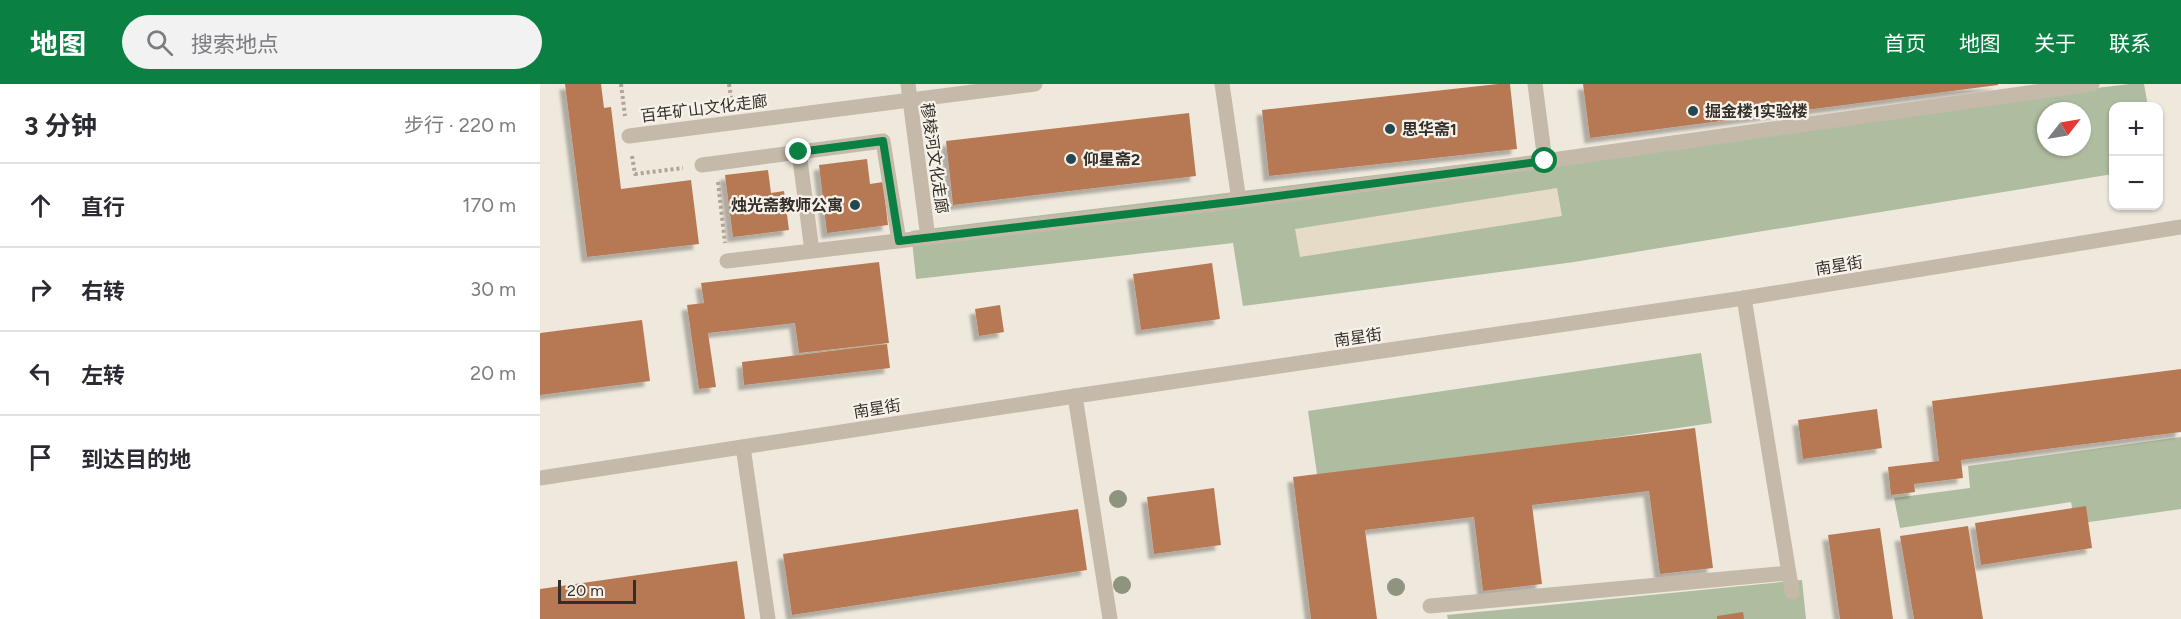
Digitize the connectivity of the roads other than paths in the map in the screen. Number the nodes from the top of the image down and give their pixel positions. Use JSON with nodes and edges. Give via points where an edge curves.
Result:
{"nodes":[{"id":1,"x":1035,"y":84,"type":"edge"},
{"id":2,"x":1222,"y":84,"type":"edge"},
{"id":3,"x":1535,"y":84,"type":"edge"},
{"id":4,"x":2092,"y":84,"type":"edge"},
{"id":5,"x":908,"y":92,"type":"edge"},
{"id":6,"x":628,"y":136,"type":"dead end"},
{"id":7,"x":799,"y":152,"type":"junction"},
{"id":8,"x":1545,"y":161,"type":"junction"},
{"id":9,"x":709,"y":164,"type":"road end"},
{"id":10,"x":1239,"y":201,"type":"junction"},
{"id":11,"x":2181,"y":227,"type":"edge"},
{"id":12,"x":928,"y":238,"type":"junction"},
{"id":13,"x":899,"y":241,"type":"junction"},
{"id":14,"x":812,"y":251,"type":"junction"},
{"id":15,"x":727,"y":261,"type":"road end"},
{"id":16,"x":1744,"y":298,"type":"junction"},
{"id":17,"x":1075,"y":396,"type":"junction"},
{"id":18,"x":743,"y":447,"type":"junction"},
{"id":19,"x":540,"y":477,"type":"edge"},
{"id":20,"x":1788,"y":573,"type":"junction"},
{"id":21,"x":1792,"y":592,"type":"dead end"},
{"id":22,"x":1430,"y":606,"type":"dead end"},
{"id":23,"x":768,"y":619,"type":"edge"},
{"id":24,"x":1110,"y":619,"type":"edge"}],
"edges":[{"from":1,"to":5,"type":"street","name":"百年矿山文化走廊"},
{"from":2,"to":10,"type":"street"},
{"from":3,"to":8,"type":"street"},
{"from":4,"to":8,"type":"street"},
{"from":5,"to":6,"type":"street","name":"百年矿山文化走廊"},
{"from":5,"to":12,"type":"street","name":"穆棱河文化走廊"},
{"from":7,"to":9,"type":"street"},
{"from":7,"to":13,"type":"street","via":[[883,141]]},
{"from":7,"to":14,"type":"street"},
{"from":8,"to":10,"type":"street"},
{"from":10,"to":12,"type":"street"},
{"from":11,"to":16,"type":"street","name":"南星街"},
{"from":12,"to":13,"type":"street"},
{"from":13,"to":14,"type":"street"},
{"from":14,"to":15,"type":"street"},
{"from":16,"to":17,"type":"street","name":"南星街"},
{"from":16,"to":20,"type":"street"},
{"from":17,"to":18,"type":"street","name":"南星街"},
{"from":17,"to":24,"type":"street"},
{"from":18,"to":19,"type":"street","name":"南星街"},
{"from":18,"to":23,"type":"street"},
{"from":20,"to":21,"type":"street"},
{"from":20,"to":22,"type":"street"}]}
